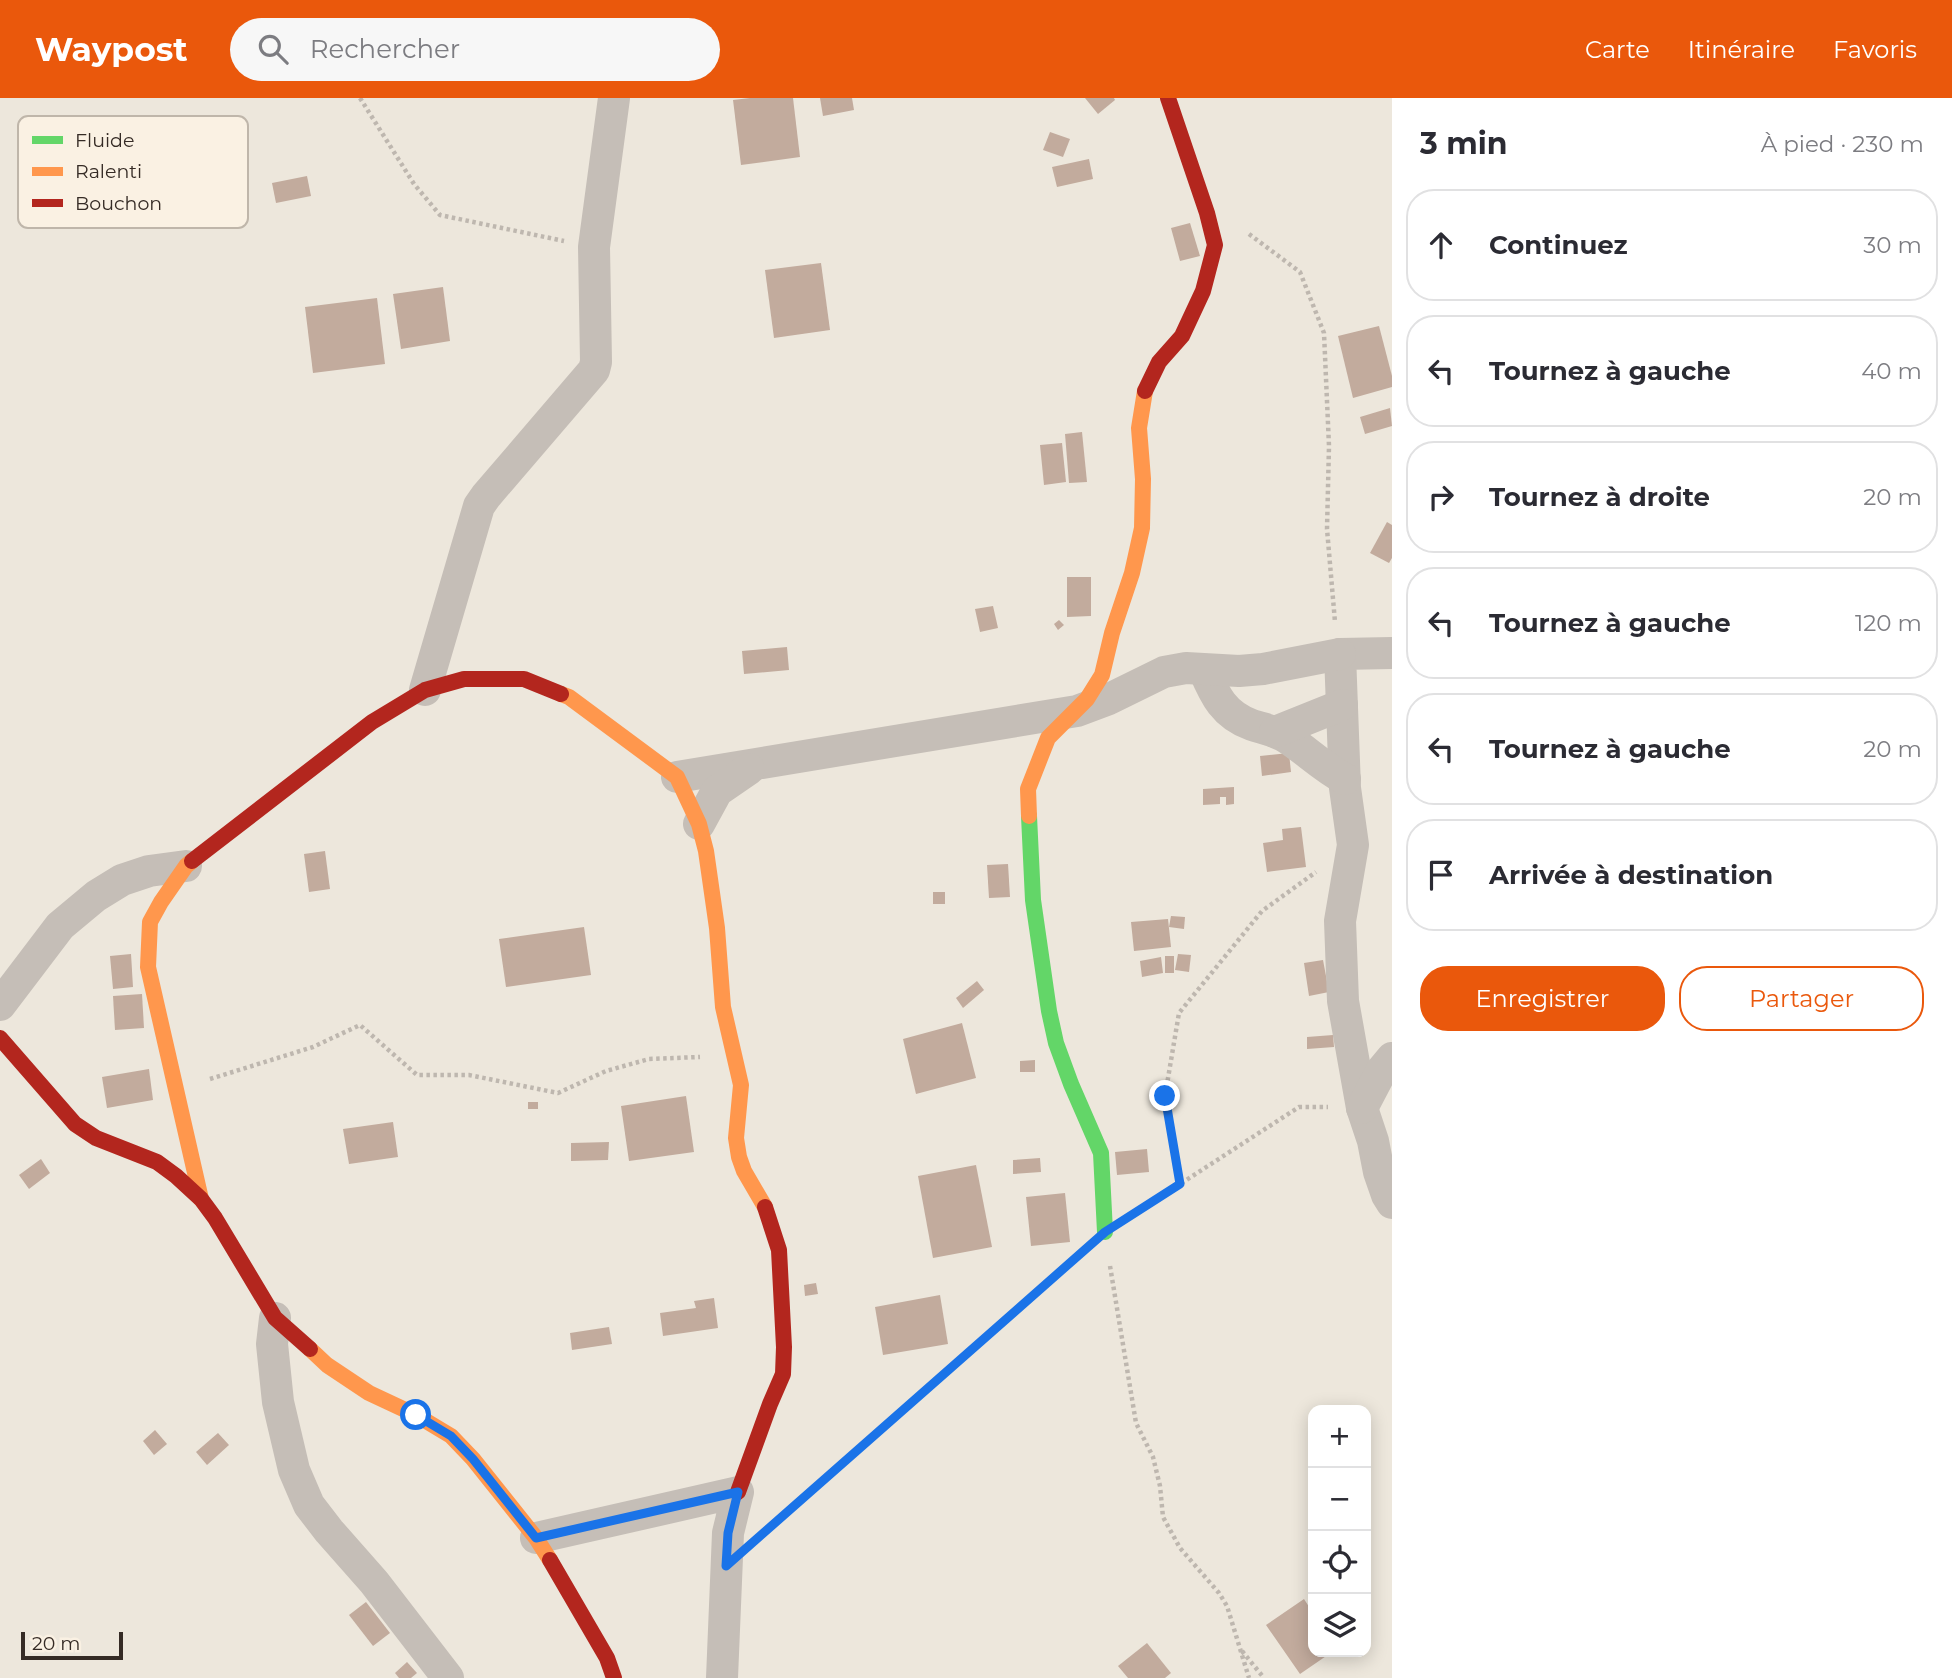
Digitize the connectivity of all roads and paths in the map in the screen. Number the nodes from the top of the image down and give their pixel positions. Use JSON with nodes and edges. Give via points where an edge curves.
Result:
{"nodes":[{"id":1,"x":360,"y":98,"type":"edge"},
{"id":2,"x":614,"y":98,"type":"edge"},
{"id":3,"x":1168,"y":98,"type":"edge"},
{"id":4,"x":1207,"y":213,"type":"junction"},
{"id":5,"x":594,"y":247,"type":"junction"},
{"id":6,"x":1392,"y":653,"type":"edge"},
{"id":7,"x":1340,"y":654,"type":"junction"},
{"id":8,"x":1203,"y":670,"type":"junction"},
{"id":9,"x":425,"y":690,"type":"junction"},
{"id":10,"x":1342,"y":705,"type":"junction"},
{"id":11,"x":1077,"y":711,"type":"junction"},
{"id":12,"x":1275,"y":732,"type":"junction"},
{"id":13,"x":759,"y":763,"type":"junction"},
{"id":14,"x":677,"y":777,"type":"junction"},
{"id":15,"x":1345,"y":779,"type":"junction"},
{"id":16,"x":699,"y":824,"type":"junction"},
{"id":17,"x":1353,"y":845,"type":"junction"},
{"id":18,"x":187,"y":866,"type":"junction"},
{"id":19,"x":0,"y":1005,"type":"edge"},
{"id":20,"x":0,"y":1038,"type":"edge"},
{"id":21,"x":1392,"y":1058,"type":"edge"},
{"id":22,"x":741,"y":1085,"type":"junction"},
{"id":23,"x":176,"y":1090,"type":"junction"},
{"id":24,"x":1362,"y":1108,"type":"junction"},
{"id":25,"x":1180,"y":1184,"type":"junction"},
{"id":26,"x":201,"y":1199,"type":"junction"},
{"id":27,"x":1392,"y":1203,"type":"edge"},
{"id":28,"x":1105,"y":1232,"type":"junction"},
{"id":29,"x":275,"y":1318,"type":"junction"},
{"id":30,"x":738,"y":1492,"type":"junction"},
{"id":31,"x":536,"y":1538,"type":"junction"},
{"id":32,"x":726,"y":1566,"type":"junction"},
{"id":33,"x":1239,"y":1647,"type":"junction"},
{"id":34,"x":448,"y":1678,"type":"edge"},
{"id":35,"x":614,"y":1678,"type":"edge"},
{"id":36,"x":722,"y":1678,"type":"edge"},
{"id":37,"x":1249,"y":1678,"type":"edge"},
{"id":38,"x":1264,"y":1678,"type":"edge"}],
"edges":[{"from":1,"to":5,"type":"path","via":[[414,184],[440,215]]},
{"from":2,"to":5,"type":"street"},
{"from":3,"to":4,"type":"street"},
{"from":4,"to":7,"type":"path","via":[[1241,229],[1300,272],[1324,333],[1327,529]]},
{"from":4,"to":11,"type":"street","via":[[1215,245],[1203,291],[1182,336],[1159,362],[1145,390],[1139,428],[1142,528],[1132,573],[1102,674]]},
{"from":5,"to":9,"type":"street","via":[[594,370],[479,506]]},
{"from":6,"to":7,"type":"street"},
{"from":7,"to":8,"type":"street","via":[[1263,669]]},
{"from":7,"to":10,"type":"street"},
{"from":8,"to":11,"type":"street","via":[[1164,672]]},
{"from":8,"to":12,"type":"street","via":[[1217,699],[1233,715]]},
{"from":9,"to":14,"type":"street","via":[[464,679],[524,679],[548,687],[569,696]]},
{"from":9,"to":18,"type":"street","via":[[338,747]]},
{"from":10,"to":12,"type":"street"},
{"from":10,"to":15,"type":"street"},
{"from":11,"to":13,"type":"street"},
{"from":11,"to":28,"type":"street","via":[[1048,738],[1028,789],[1032,900],[1056,1043],[1101,1153]]},
{"from":12,"to":15,"type":"street"},
{"from":13,"to":14,"type":"street"},
{"from":13,"to":16,"type":"street","via":[[717,791]]},
{"from":14,"to":16,"type":"street"},
{"from":15,"to":17,"type":"street"},
{"from":16,"to":22,"type":"street","via":[[717,928],[723,1007]]},
{"from":17,"to":24,"type":"street","via":[[1340,921],[1343,1001]]},
{"from":17,"to":25,"type":"path","via":[[1262,911],[1179,1013],[1165,1096]]},
{"from":18,"to":19,"type":"street","via":[[149,871],[96,896],[60,926]]},
{"from":18,"to":23,"type":"street","via":[[150,922],[148,967]]},
{"from":20,"to":26,"type":"street","via":[[75,1124],[96,1138],[157,1162]]},
{"from":21,"to":24,"type":"street"},
{"from":22,"to":23,"type":"path","via":[[705,1057],[649,1059],[606,1071],[558,1093],[469,1075],[417,1075],[360,1025],[313,1047]]},
{"from":22,"to":30,"type":"street","via":[[738,1157],[777,1240],[784,1347],[783,1374]]},
{"from":23,"to":26,"type":"street"},
{"from":24,"to":25,"type":"path","via":[[1299,1107]]},
{"from":24,"to":27,"type":"street"},
{"from":25,"to":28,"type":"path"},
{"from":26,"to":29,"type":"street"},
{"from":28,"to":32,"type":"path"},
{"from":28,"to":33,"type":"path","via":[[1136,1423],[1153,1458],[1163,1517],[1180,1548],[1227,1606]]},
{"from":29,"to":31,"type":"street","via":[[327,1365],[451,1436]]},
{"from":29,"to":34,"type":"street","via":[[272,1344],[278,1402],[293,1469],[309,1505]]},
{"from":30,"to":31,"type":"street"},
{"from":30,"to":32,"type":"street"},
{"from":31,"to":35,"type":"street","via":[[607,1658]]},
{"from":32,"to":36,"type":"street"},
{"from":33,"to":37,"type":"path"},
{"from":33,"to":38,"type":"path"}]}
